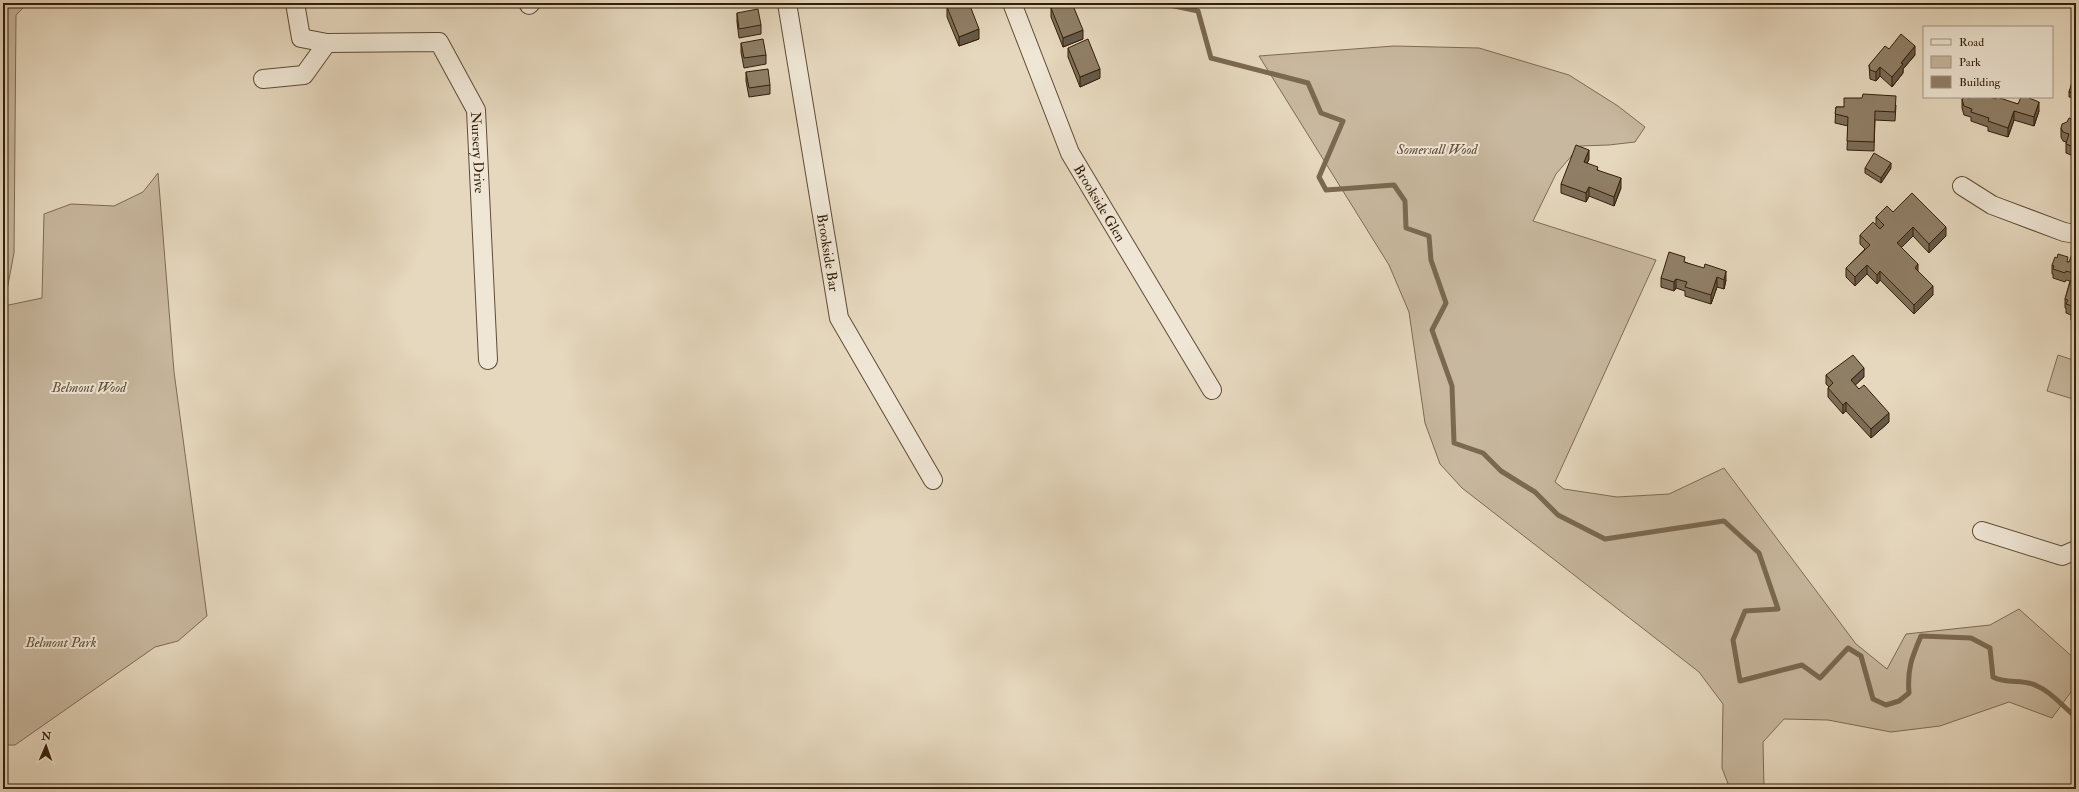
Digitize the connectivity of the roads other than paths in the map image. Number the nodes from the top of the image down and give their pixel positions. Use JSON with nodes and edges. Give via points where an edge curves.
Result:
{"nodes":[{"id":1,"x":295,"y":3,"type":"edge"},
{"id":2,"x":787,"y":3,"type":"edge"},
{"id":3,"x":1012,"y":3,"type":"edge"},
{"id":4,"x":327,"y":43,"type":"junction"},
{"id":5,"x":263,"y":80,"type":"dead end"},
{"id":6,"x":1962,"y":186,"type":"dead end"},
{"id":7,"x":2076,"y":234,"type":"edge"},
{"id":8,"x":488,"y":360,"type":"dead end"},
{"id":9,"x":1212,"y":390,"type":"dead end"},
{"id":10,"x":933,"y":480,"type":"dead end"},
{"id":11,"x":1982,"y":531,"type":"dead end"},
{"id":12,"x":2076,"y":550,"type":"edge"}],
"edges":[{"from":1,"to":4,"type":"street","name":"Nursery Drive","via":[[301,38]]},
{"from":2,"to":10,"type":"street","name":"Brookside Bar","via":[[839,318]]},
{"from":3,"to":9,"type":"street","name":"Brookside Glen","via":[[1070,153]]},
{"from":4,"to":5,"type":"street","via":[[304,75]]},
{"from":4,"to":8,"type":"street","name":"Nursery Drive","via":[[439,42],[476,110]]},
{"from":6,"to":7,"type":"street","via":[[1992,204],[2064,232]]},
{"from":11,"to":12,"type":"street","via":[[2062,556]]}]}
